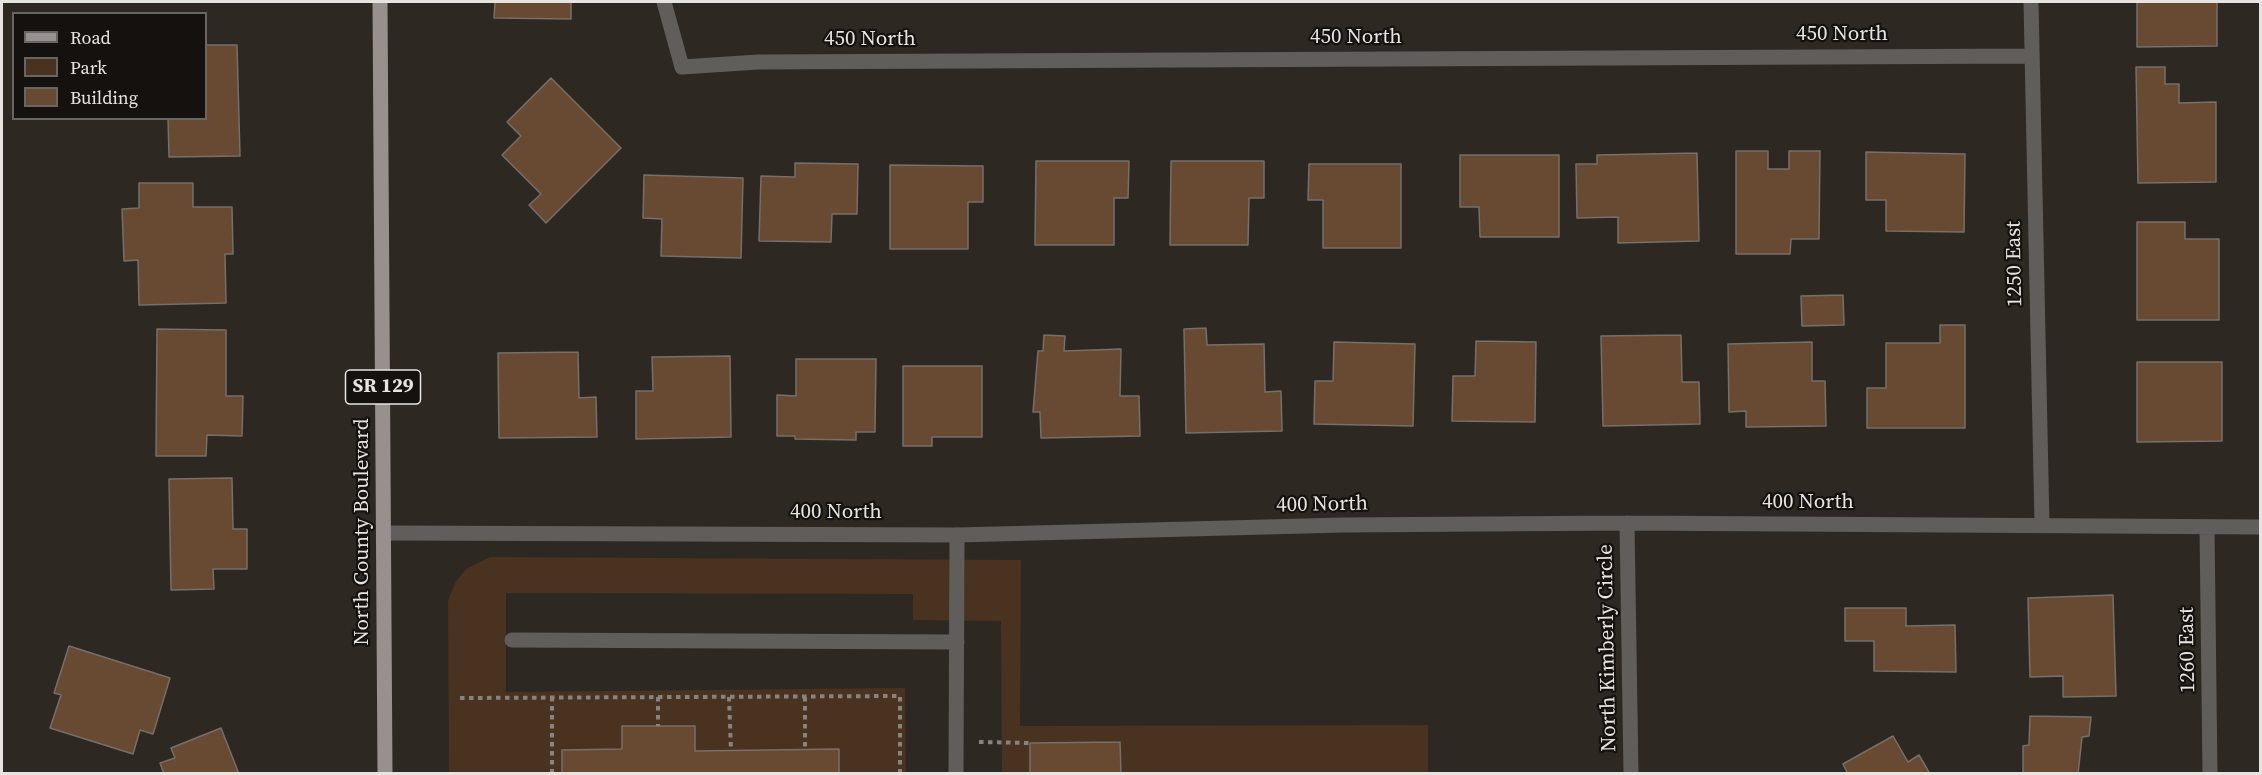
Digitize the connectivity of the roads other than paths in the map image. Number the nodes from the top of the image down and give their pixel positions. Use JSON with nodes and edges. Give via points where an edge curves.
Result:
{"nodes":[{"id":1,"x":380,"y":2,"type":"edge"},
{"id":2,"x":664,"y":2,"type":"edge"},
{"id":3,"x":2031,"y":2,"type":"edge"},
{"id":4,"x":2031,"y":56,"type":"junction"},
{"id":5,"x":1627,"y":523,"type":"junction"},
{"id":6,"x":2042,"y":525,"type":"junction"},
{"id":7,"x":2207,"y":526,"type":"junction"},
{"id":8,"x":2260,"y":527,"type":"edge"},
{"id":9,"x":384,"y":533,"type":"junction"},
{"id":10,"x":957,"y":535,"type":"junction"},
{"id":11,"x":512,"y":640,"type":"dead end"},
{"id":12,"x":957,"y":642,"type":"junction"},
{"id":13,"x":385,"y":774,"type":"edge"},
{"id":14,"x":956,"y":774,"type":"edge"},
{"id":15,"x":1631,"y":774,"type":"edge"},
{"id":16,"x":2210,"y":774,"type":"edge"}],
"edges":[{"from":1,"to":9,"type":"main road","name":"North County Boulevard","number":"SR 129"},
{"from":2,"to":4,"type":"street","name":"450 North","via":[[682,67],[758,62]]},
{"from":3,"to":4,"type":"street","name":"1250 East"},
{"from":4,"to":6,"type":"street","name":"1250 East"},
{"from":5,"to":6,"type":"street","name":"400 North"},
{"from":5,"to":10,"type":"street","name":"400 North","via":[[1343,525]]},
{"from":5,"to":15,"type":"street","name":"North Kimberly Circle"},
{"from":6,"to":7,"type":"street","name":"400 North"},
{"from":7,"to":8,"type":"street","name":"400 North"},
{"from":7,"to":16,"type":"street","name":"1260 East"},
{"from":9,"to":10,"type":"street","name":"400 North"},
{"from":9,"to":13,"type":"main road","name":"North County Boulevard","number":"SR 129"},
{"from":10,"to":12,"type":"street"},
{"from":11,"to":12,"type":"street"},
{"from":12,"to":14,"type":"street"}]}
